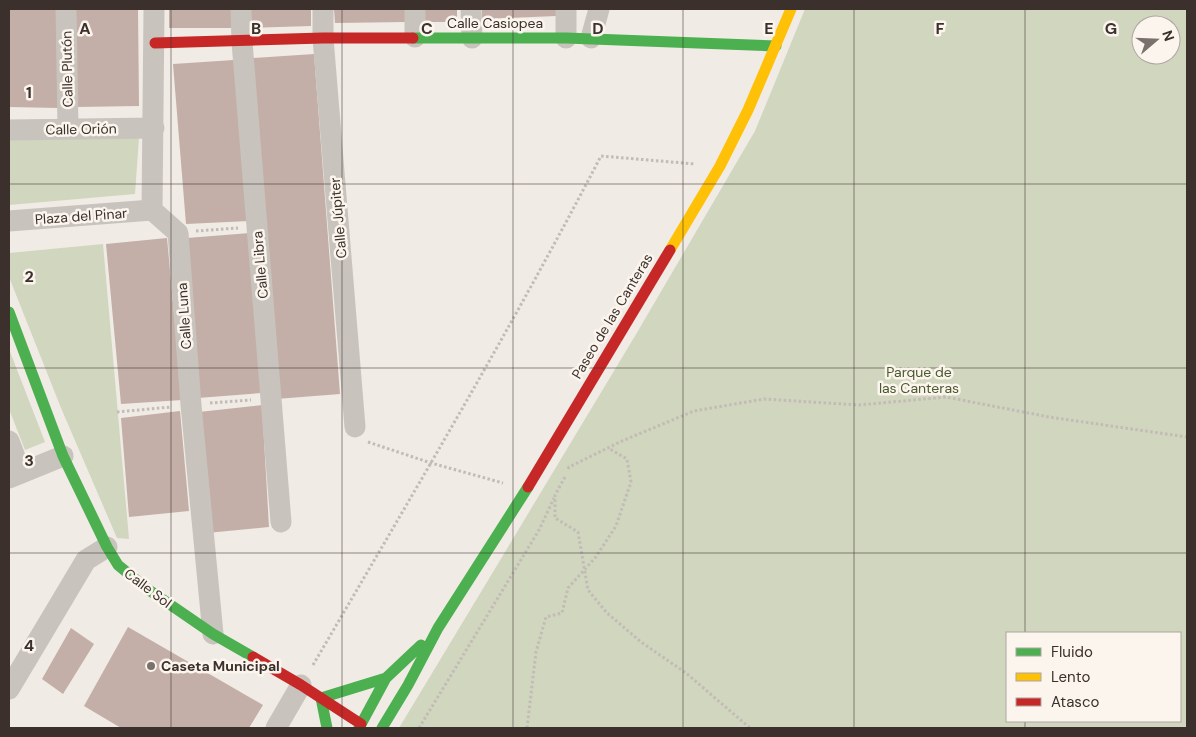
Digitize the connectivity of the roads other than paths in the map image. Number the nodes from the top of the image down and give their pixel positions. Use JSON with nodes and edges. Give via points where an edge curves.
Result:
{"nodes":[{"id":1,"x":66,"y":9,"type":"edge"},
{"id":2,"x":154,"y":9,"type":"edge"},
{"id":3,"x":241,"y":9,"type":"edge"},
{"id":4,"x":323,"y":9,"type":"edge"},
{"id":5,"x":415,"y":9,"type":"edge"},
{"id":6,"x":472,"y":9,"type":"edge"},
{"id":7,"x":566,"y":9,"type":"edge"},
{"id":8,"x":599,"y":9,"type":"edge"},
{"id":9,"x":791,"y":9,"type":"edge"},
{"id":10,"x":323,"y":38,"type":"junction"},
{"id":11,"x":415,"y":38,"type":"junction"},
{"id":12,"x":472,"y":38,"type":"junction"},
{"id":13,"x":566,"y":38,"type":"junction"},
{"id":14,"x":592,"y":38,"type":"junction"},
{"id":15,"x":242,"y":42,"type":"junction"},
{"id":16,"x":154,"y":43,"type":"junction"},
{"id":17,"x":776,"y":46,"type":"junction"},
{"id":18,"x":154,"y":128,"type":"junction"},
{"id":19,"x":68,"y":129,"type":"junction"},
{"id":20,"x":9,"y":130,"type":"edge"},
{"id":21,"x":152,"y":210,"type":"junction"},
{"id":22,"x":9,"y":221,"type":"edge"},
{"id":23,"x":9,"y":312,"type":"edge"},
{"id":24,"x":355,"y":427,"type":"road end"},
{"id":25,"x":9,"y":441,"type":"edge"},
{"id":26,"x":63,"y":456,"type":"junction"},
{"id":27,"x":15,"y":475,"type":"edge"},
{"id":28,"x":282,"y":522,"type":"dead end"},
{"id":29,"x":107,"y":547,"type":"junction"},
{"id":30,"x":438,"y":628,"type":"junction"},
{"id":31,"x":213,"y":634,"type":"junction"},
{"id":32,"x":15,"y":664,"type":"edge"},
{"id":33,"x":386,"y":678,"type":"junction"},
{"id":34,"x":408,"y":684,"type":"junction"},
{"id":35,"x":301,"y":685,"type":"junction"},
{"id":36,"x":9,"y":689,"type":"edge"},
{"id":37,"x":321,"y":698,"type":"junction"},
{"id":38,"x":360,"y":727,"type":"edge"},
{"id":39,"x":276,"y":728,"type":"edge"},
{"id":40,"x":326,"y":728,"type":"edge"},
{"id":41,"x":382,"y":728,"type":"edge"}],
"edges":[{"from":1,"to":19,"type":"street","name":"Calle Plutón"},
{"from":2,"to":16,"type":"street"},
{"from":3,"to":15,"type":"street","name":"Calle Libra"},
{"from":4,"to":10,"type":"street","name":"Calle Júpiter"},
{"from":5,"to":11,"type":"street"},
{"from":6,"to":12,"type":"street"},
{"from":7,"to":13,"type":"street"},
{"from":8,"to":14,"type":"street"},
{"from":9,"to":17,"type":"street","name":"Paseo de las Canteras"},
{"from":10,"to":11,"type":"street","name":"Calle Casiopea"},
{"from":10,"to":15,"type":"street","name":"Calle Casiopea"},
{"from":10,"to":24,"type":"street","name":"Calle Júpiter"},
{"from":11,"to":12,"type":"street","name":"Calle Casiopea"},
{"from":12,"to":13,"type":"street","name":"Calle Casiopea"},
{"from":13,"to":14,"type":"street","name":"Calle Casiopea"},
{"from":14,"to":17,"type":"street","name":"Calle Casiopea"},
{"from":15,"to":16,"type":"street","name":"Calle Casiopea"},
{"from":15,"to":28,"type":"street","name":"Calle Libra"},
{"from":16,"to":18,"type":"street"},
{"from":17,"to":30,"type":"street","name":"Paseo de las Canteras","via":[[720,166],[527,490]]},
{"from":18,"to":19,"type":"street","name":"Calle Orión"},
{"from":18,"to":21,"type":"street"},
{"from":19,"to":20,"type":"street","name":"Calle Orión"},
{"from":21,"to":22,"type":"street","name":"Plaza del Pinar"},
{"from":21,"to":31,"type":"street","name":"Calle Luna","via":[[178,233]]},
{"from":23,"to":26,"type":"street","name":"Calle Sol"},
{"from":25,"to":27,"type":"street"},
{"from":26,"to":27,"type":"street"},
{"from":26,"to":29,"type":"street","name":"Calle Sol"},
{"from":29,"to":31,"type":"street","name":"Calle Sol","via":[[127,573]]},
{"from":29,"to":32,"type":"street","via":[[86,560]]},
{"from":30,"to":33,"type":"street"},
{"from":30,"to":34,"type":"street"},
{"from":31,"to":35,"type":"street","name":"Calle Sol"},
{"from":32,"to":36,"type":"street"},
{"from":33,"to":37,"type":"street"},
{"from":33,"to":38,"type":"street"},
{"from":34,"to":38,"type":"street","via":[[379,715]]},
{"from":34,"to":41,"type":"street"},
{"from":35,"to":37,"type":"street","name":"Calle Sol"},
{"from":35,"to":39,"type":"street"},
{"from":37,"to":38,"type":"street","name":"Calle Sol"},
{"from":37,"to":40,"type":"street"}]}
